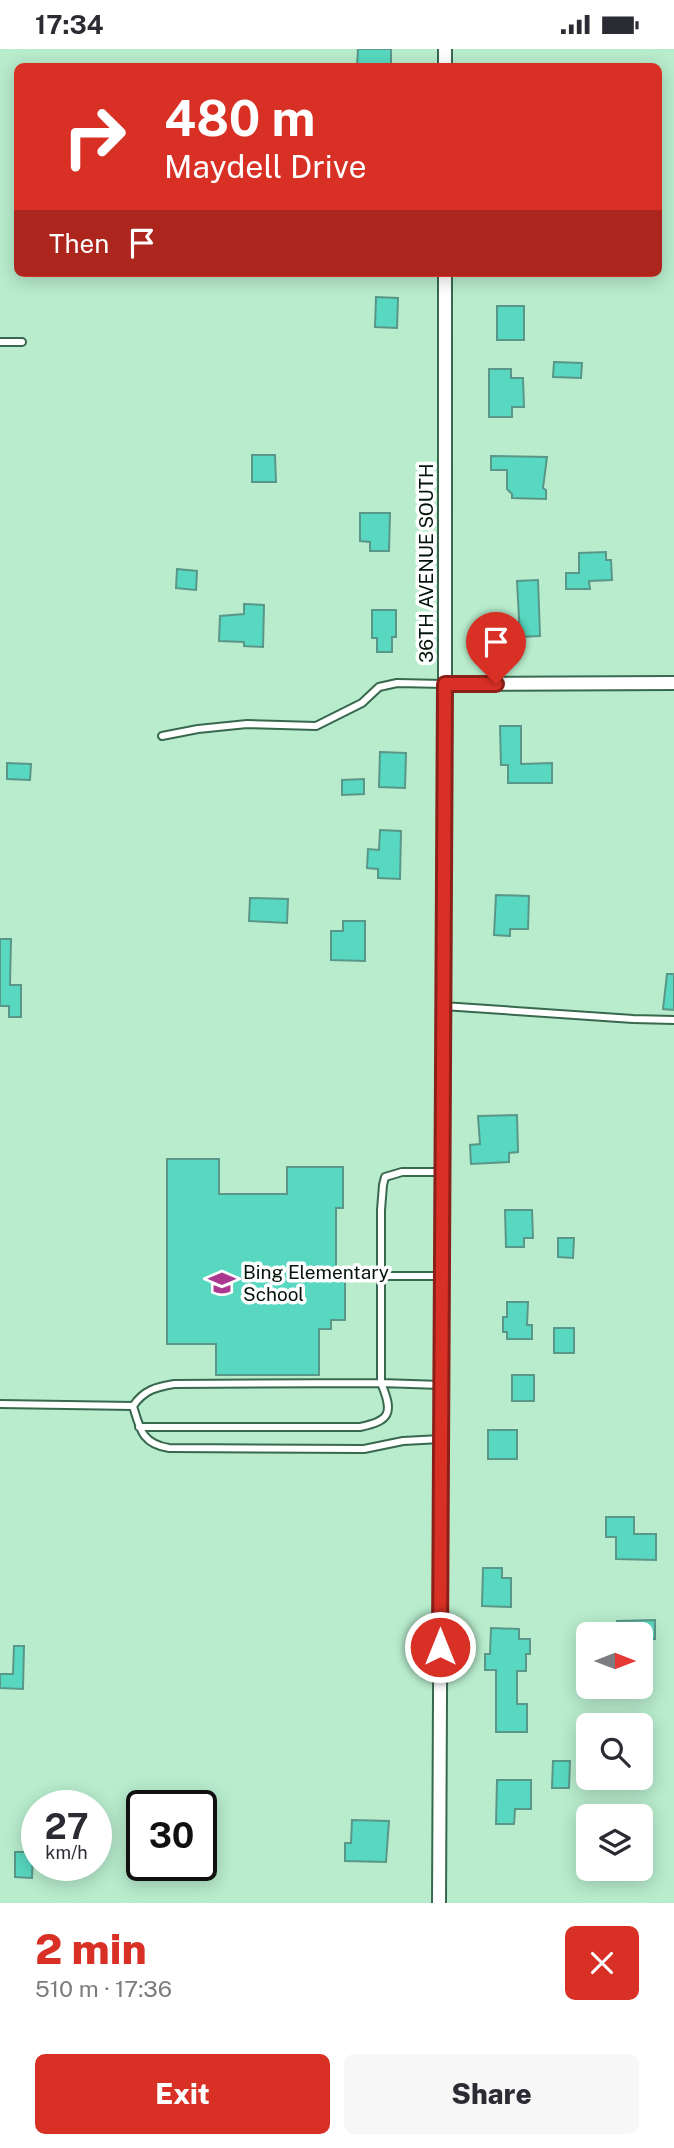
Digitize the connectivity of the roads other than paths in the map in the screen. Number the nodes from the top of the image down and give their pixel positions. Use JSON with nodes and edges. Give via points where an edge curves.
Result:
{"nodes":[{"id":1,"x":445,"y":277,"type":"edge"},
{"id":2,"x":0,"y":342,"type":"edge"},
{"id":3,"x":22,"y":342,"type":"dead end"},
{"id":4,"x":674,"y":683,"type":"edge"},
{"id":5,"x":445,"y":684,"type":"junction"},
{"id":6,"x":162,"y":736,"type":"dead end"},
{"id":7,"x":443,"y":1006,"type":"junction"},
{"id":8,"x":674,"y":1020,"type":"edge"},
{"id":9,"x":443,"y":1173,"type":"junction"},
{"id":10,"x":381,"y":1276,"type":"junction"},
{"id":11,"x":442,"y":1276,"type":"junction"},
{"id":12,"x":381,"y":1383,"type":"junction"},
{"id":13,"x":442,"y":1385,"type":"junction"},
{"id":14,"x":0,"y":1404,"type":"edge"},
{"id":15,"x":133,"y":1406,"type":"junction"},
{"id":16,"x":139,"y":1427,"type":"junction"},
{"id":17,"x":441,"y":1439,"type":"junction"},
{"id":18,"x":439,"y":1903,"type":"edge"}],
"edges":[{"from":1,"to":5,"type":"street","name":"36TH AVENUE SOUTH"},
{"from":2,"to":3,"type":"lane"},
{"from":4,"to":5,"type":"street"},
{"from":5,"to":6,"type":"lane","via":[[379,687],[362,703],[316,726],[247,725]]},
{"from":5,"to":7,"type":"street","name":"36TH AVENUE SOUTH"},
{"from":7,"to":8,"type":"lane"},
{"from":7,"to":9,"type":"street","name":"36TH AVENUE SOUTH"},
{"from":9,"to":10,"type":"lane","via":[[402,1172],[386,1177]]},
{"from":9,"to":11,"type":"street","name":"36TH AVENUE SOUTH"},
{"from":10,"to":11,"type":"lane"},
{"from":10,"to":12,"type":"lane"},
{"from":11,"to":13,"type":"street","name":"36TH AVENUE SOUTH"},
{"from":12,"to":13,"type":"lane"},
{"from":12,"to":15,"type":"lane","via":[[174,1384],[142,1393]]},
{"from":12,"to":16,"type":"lane","via":[[386,1418],[360,1427]]},
{"from":13,"to":17,"type":"street","name":"36TH AVENUE SOUTH"},
{"from":14,"to":15,"type":"lane"},
{"from":15,"to":16,"type":"lane"},
{"from":16,"to":17,"type":"lane","via":[[157,1447],[176,1448],[364,1449]]},
{"from":17,"to":18,"type":"street","name":"36TH AVENUE SOUTH"}]}
